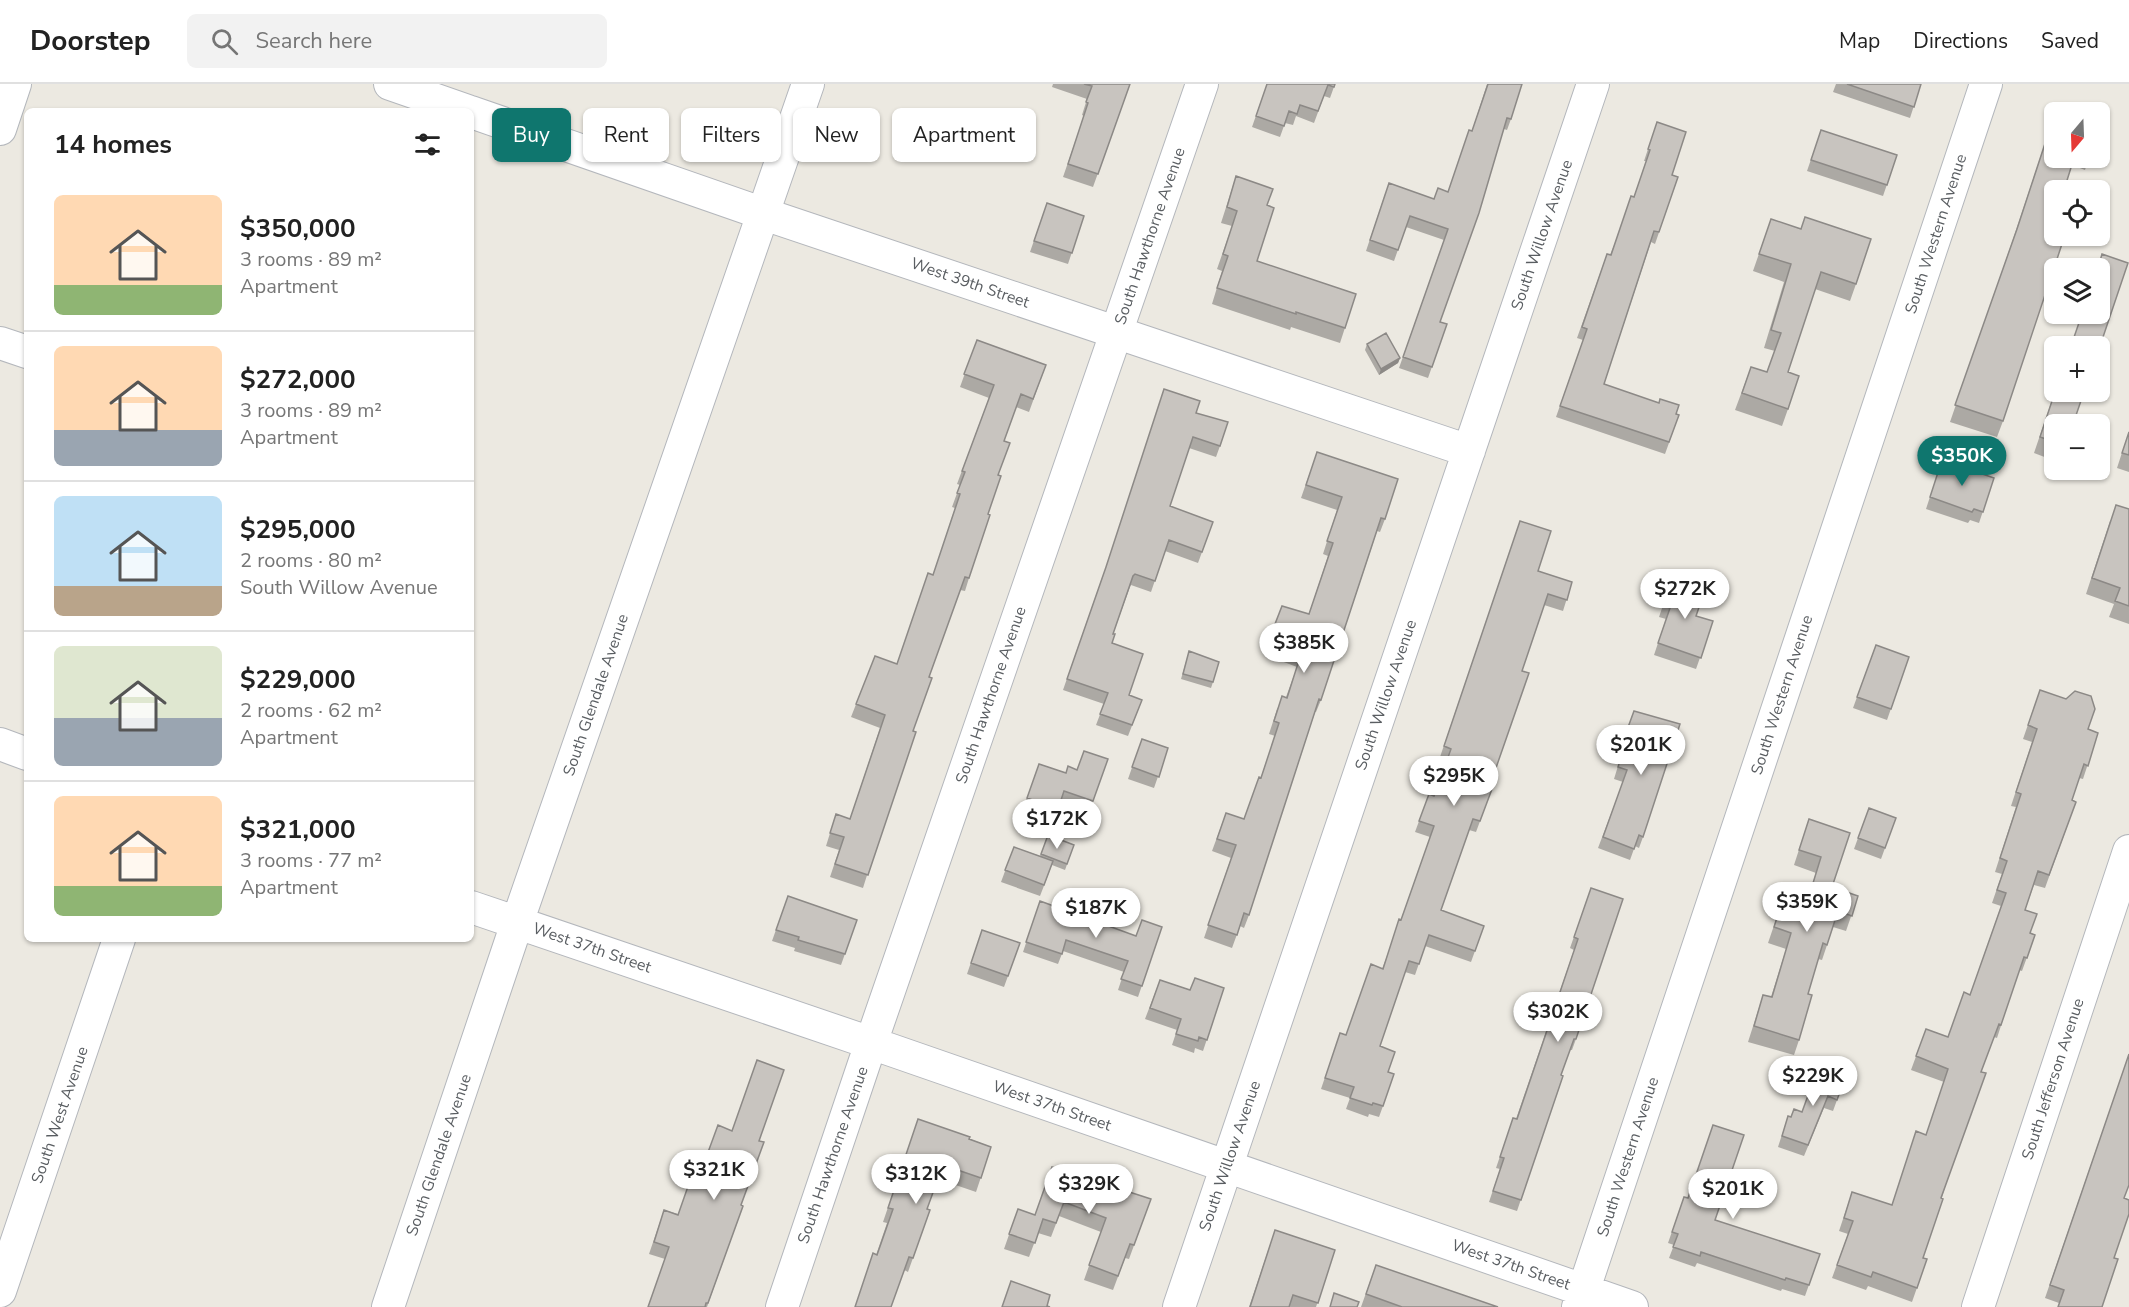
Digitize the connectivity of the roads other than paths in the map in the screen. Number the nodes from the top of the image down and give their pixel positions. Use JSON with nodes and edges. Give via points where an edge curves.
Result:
{"nodes":[{"id":1,"x":15,"y":84,"type":"edge"},
{"id":2,"x":808,"y":84,"type":"edge"},
{"id":3,"x":1202,"y":84,"type":"edge"},
{"id":4,"x":1593,"y":84,"type":"edge"},
{"id":5,"x":1986,"y":84,"type":"edge"},
{"id":6,"x":404,"y":93,"type":"edge"},
{"id":7,"x":455,"y":108,"type":"edge"},
{"id":8,"x":474,"y":114,"type":"edge"},
{"id":9,"x":0,"y":129,"type":"edge"},
{"id":10,"x":764,"y":214,"type":"junction"},
{"id":11,"x":1116,"y":332,"type":"junction"},
{"id":12,"x":0,"y":343,"type":"edge"},
{"id":13,"x":24,"y":351,"type":"edge"},
{"id":14,"x":1469,"y":451,"type":"junction"},
{"id":15,"x":0,"y":744,"type":"edge"},
{"id":16,"x":24,"y":753,"type":"edge"},
{"id":17,"x":2129,"y":851,"type":"edge"},
{"id":18,"x":474,"y":908,"type":"edge"},
{"id":19,"x":517,"y":923,"type":"junction"},
{"id":20,"x":118,"y":942,"type":"edge"},
{"id":21,"x":871,"y":1042,"type":"junction"},
{"id":22,"x":1226,"y":1166,"type":"junction"},
{"id":23,"x":0,"y":1291,"type":"edge"},
{"id":24,"x":1581,"y":1299,"type":"edge"},
{"id":25,"x":388,"y":1307,"type":"edge"},
{"id":26,"x":782,"y":1307,"type":"edge"},
{"id":27,"x":1179,"y":1307,"type":"edge"},
{"id":28,"x":1632,"y":1307,"type":"edge"},
{"id":29,"x":1978,"y":1307,"type":"edge"}],
"edges":[{"from":1,"to":9,"type":"street"},
{"from":2,"to":10,"type":"street","name":"South Glendale Avenue"},
{"from":3,"to":11,"type":"street","name":"South Hawthorne Avenue"},
{"from":4,"to":14,"type":"street","name":"South Willow Avenue"},
{"from":5,"to":24,"type":"street","name":"South Western Avenue"},
{"from":6,"to":7,"type":"street","name":"West 39th Street"},
{"from":8,"to":10,"type":"street","name":"West 39th Street"},
{"from":10,"to":11,"type":"street","name":"West 39th Street"},
{"from":10,"to":19,"type":"street","name":"South Glendale Avenue"},
{"from":11,"to":14,"type":"street","name":"West 39th Street"},
{"from":11,"to":21,"type":"street","name":"South Hawthorne Avenue"},
{"from":12,"to":13,"type":"street"},
{"from":14,"to":22,"type":"street","name":"South Willow Avenue"},
{"from":15,"to":16,"type":"street"},
{"from":17,"to":29,"type":"street","name":"South Jefferson Avenue"},
{"from":18,"to":19,"type":"street","name":"West 37th Street"},
{"from":19,"to":21,"type":"street","name":"West 37th Street"},
{"from":19,"to":25,"type":"street","name":"South Glendale Avenue"},
{"from":20,"to":23,"type":"street","name":"South West Avenue"},
{"from":21,"to":22,"type":"street","name":"West 37th Street"},
{"from":21,"to":26,"type":"street","name":"South Hawthorne Avenue"},
{"from":22,"to":24,"type":"street","name":"West 37th Street"},
{"from":22,"to":27,"type":"street","name":"South Willow Avenue"},
{"from":24,"to":28,"type":"street","name":"West 37th Street"}]}
